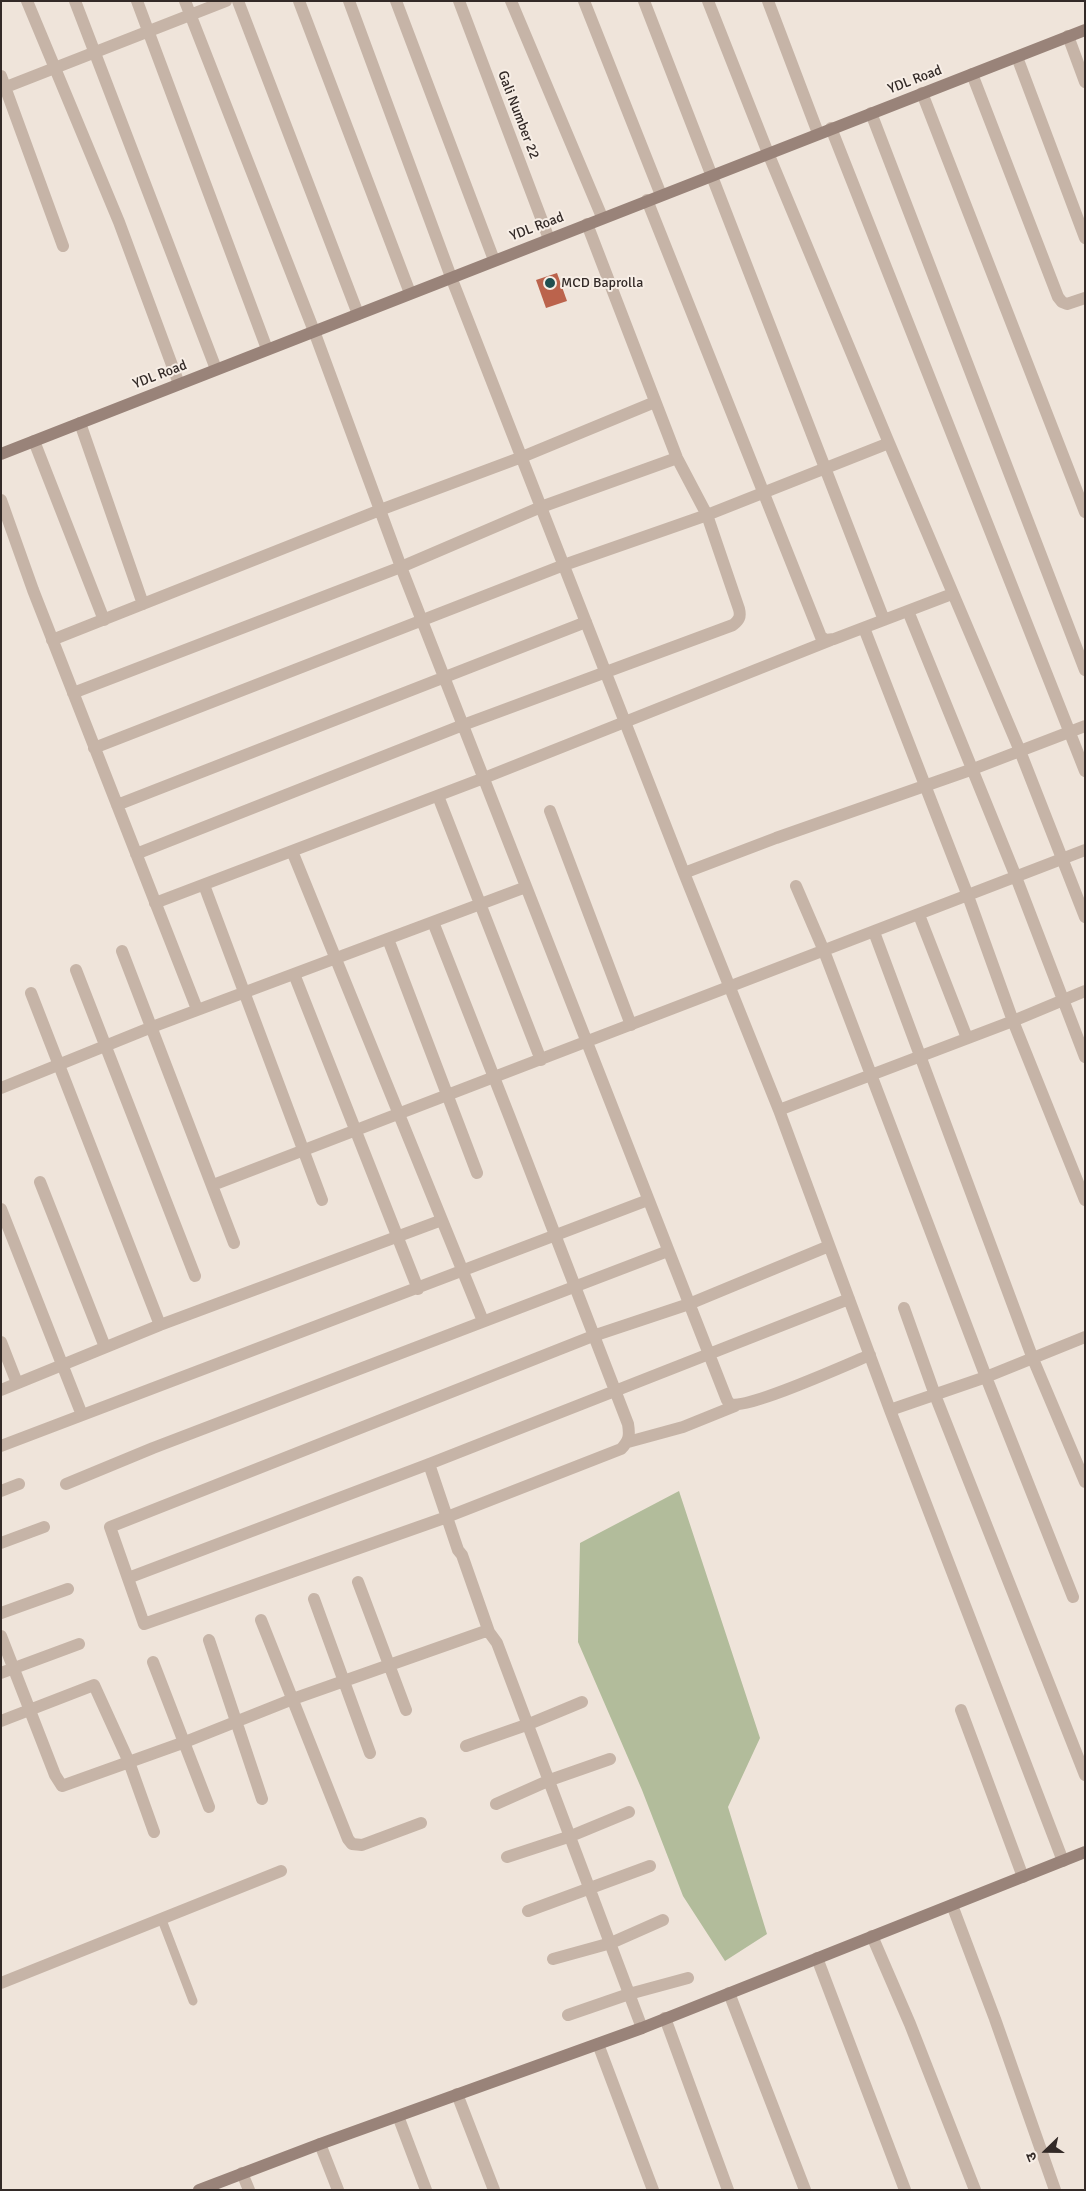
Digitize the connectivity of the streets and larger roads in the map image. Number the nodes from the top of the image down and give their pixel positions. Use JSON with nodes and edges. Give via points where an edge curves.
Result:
{"nodes":[{"id":1,"x":27,"y":1,"type":"edge"},
{"id":2,"x":76,"y":1,"type":"edge"},
{"id":3,"x":137,"y":1,"type":"edge"},
{"id":4,"x":185,"y":1,"type":"edge"},
{"id":5,"x":226,"y":1,"type":"edge"},
{"id":6,"x":238,"y":1,"type":"edge"},
{"id":7,"x":299,"y":1,"type":"edge"},
{"id":8,"x":349,"y":1,"type":"edge"},
{"id":9,"x":396,"y":1,"type":"edge"},
{"id":10,"x":459,"y":1,"type":"edge"},
{"id":11,"x":511,"y":1,"type":"edge"},
{"id":12,"x":584,"y":1,"type":"edge"},
{"id":13,"x":644,"y":1,"type":"edge"},
{"id":14,"x":708,"y":1,"type":"edge"},
{"id":15,"x":768,"y":1,"type":"edge"},
{"id":16,"x":190,"y":15,"type":"junction"},
{"id":17,"x":1085,"y":30,"type":"edge"},
{"id":18,"x":149,"y":31,"type":"junction"},
{"id":19,"x":1068,"y":36,"type":"junction"},
{"id":20,"x":95,"y":52,"type":"junction"},
{"id":21,"x":1017,"y":56,"type":"junction"},
{"id":22,"x":54,"y":68,"type":"junction"},
{"id":23,"x":972,"y":74,"type":"junction"},
{"id":24,"x":1085,"y":82,"type":"edge"},
{"id":25,"x":3,"y":84,"type":"edge"},
{"id":26,"x":922,"y":93,"type":"junction"},
{"id":27,"x":871,"y":113,"type":"junction"},
{"id":28,"x":832,"y":128,"type":"junction"},
{"id":29,"x":818,"y":134,"type":"junction"},
{"id":30,"x":768,"y":153,"type":"junction"},
{"id":31,"x":712,"y":175,"type":"junction"},
{"id":32,"x":661,"y":194,"type":"junction"},
{"id":33,"x":647,"y":200,"type":"junction"},
{"id":34,"x":602,"y":218,"type":"junction"},
{"id":35,"x":587,"y":224,"type":"junction"},
{"id":36,"x":1085,"y":238,"type":"edge"},
{"id":37,"x":549,"y":239,"type":"junction"},
{"id":38,"x":63,"y":246,"type":"dead end"},
{"id":39,"x":494,"y":260,"type":"junction"},
{"id":40,"x":452,"y":277,"type":"junction"},
{"id":41,"x":410,"y":293,"type":"junction"},
{"id":42,"x":1085,"y":298,"type":"edge"},
{"id":43,"x":358,"y":314,"type":"junction"},
{"id":44,"x":314,"y":331,"type":"junction"},
{"id":45,"x":267,"y":349,"type":"junction"},
{"id":46,"x":216,"y":369,"type":"junction"},
{"id":47,"x":179,"y":384,"type":"junction"},
{"id":48,"x":656,"y":402,"type":"junction"},
{"id":49,"x":80,"y":423,"type":"junction"},
{"id":50,"x":34,"y":441,"type":"junction"},
{"id":51,"x":889,"y":443,"type":"junction"},
{"id":52,"x":1,"y":454,"type":"edge"},
{"id":53,"x":522,"y":457,"type":"junction"},
{"id":54,"x":677,"y":458,"type":"junction"},
{"id":55,"x":825,"y":467,"type":"junction"},
{"id":56,"x":764,"y":491,"type":"junction"},
{"id":57,"x":1,"y":500,"type":"edge"},
{"id":58,"x":541,"y":507,"type":"junction"},
{"id":59,"x":380,"y":510,"type":"junction"},
{"id":60,"x":1085,"y":512,"type":"edge"},
{"id":61,"x":707,"y":516,"type":"junction"},
{"id":62,"x":564,"y":565,"type":"junction"},
{"id":63,"x":401,"y":566,"type":"junction"},
{"id":64,"x":952,"y":594,"type":"junction"},
{"id":65,"x":143,"y":604,"type":"junction"},
{"id":66,"x":908,"y":611,"type":"junction"},
{"id":67,"x":104,"y":620,"type":"junction"},
{"id":68,"x":884,"y":620,"type":"junction"},
{"id":69,"x":422,"y":621,"type":"junction"},
{"id":70,"x":586,"y":622,"type":"junction"},
{"id":71,"x":864,"y":628,"type":"junction"},
{"id":72,"x":52,"y":640,"type":"junction"},
{"id":73,"x":831,"y":640,"type":"junction"},
{"id":74,"x":1085,"y":670,"type":"edge"},
{"id":75,"x":606,"y":673,"type":"junction"},
{"id":76,"x":444,"y":677,"type":"junction"},
{"id":77,"x":73,"y":693,"type":"junction"},
{"id":78,"x":625,"y":723,"type":"junction"},
{"id":79,"x":463,"y":725,"type":"junction"},
{"id":80,"x":1085,"y":726,"type":"edge"},
{"id":81,"x":1069,"y":732,"type":"junction"},
{"id":82,"x":94,"y":748,"type":"junction"},
{"id":83,"x":1020,"y":751,"type":"junction"},
{"id":84,"x":973,"y":769,"type":"junction"},
{"id":85,"x":1085,"y":771,"type":"edge"},
{"id":86,"x":484,"y":778,"type":"junction"},
{"id":87,"x":926,"y":786,"type":"junction"},
{"id":88,"x":438,"y":796,"type":"junction"},
{"id":89,"x":117,"y":806,"type":"junction"},
{"id":90,"x":550,"y":812,"type":"dead end"},
{"id":91,"x":1085,"y":850,"type":"edge"},
{"id":92,"x":292,"y":851,"type":"junction"},
{"id":93,"x":136,"y":854,"type":"junction"},
{"id":94,"x":1062,"y":859,"type":"junction"},
{"id":95,"x":684,"y":873,"type":"junction"},
{"id":96,"x":1016,"y":877,"type":"junction"},
{"id":97,"x":204,"y":886,"type":"junction"},
{"id":98,"x":796,"y":886,"type":"dead end"},
{"id":99,"x":526,"y":887,"type":"junction"},
{"id":100,"x":968,"y":896,"type":"junction"},
{"id":101,"x":155,"y":903,"type":"junction"},
{"id":102,"x":481,"y":904,"type":"junction"},
{"id":103,"x":919,"y":915,"type":"junction"},
{"id":104,"x":1085,"y":917,"type":"edge"},
{"id":105,"x":433,"y":922,"type":"junction"},
{"id":106,"x":874,"y":932,"type":"junction"},
{"id":107,"x":388,"y":939,"type":"junction"},
{"id":108,"x":122,"y":951,"type":"dead end"},
{"id":109,"x":824,"y":951,"type":"junction"},
{"id":110,"x":337,"y":958,"type":"junction"},
{"id":111,"x":76,"y":970,"type":"dead end"},
{"id":112,"x":294,"y":974,"type":"junction"},
{"id":113,"x":730,"y":986,"type":"junction"},
{"id":114,"x":1085,"y":991,"type":"edge"},
{"id":115,"x":244,"y":992,"type":"junction"},
{"id":116,"x":31,"y":993,"type":"dead end"},
{"id":117,"x":1062,"y":1000,"type":"junction"},
{"id":118,"x":197,"y":1010,"type":"junction"},
{"id":119,"x":1013,"y":1021,"type":"junction"},
{"id":120,"x":631,"y":1025,"type":"junction"},
{"id":121,"x":152,"y":1027,"type":"junction"},
{"id":122,"x":966,"y":1038,"type":"junction"},
{"id":123,"x":587,"y":1042,"type":"junction"},
{"id":124,"x":106,"y":1045,"type":"junction"},
{"id":125,"x":920,"y":1056,"type":"junction"},
{"id":126,"x":1085,"y":1057,"type":"edge"},
{"id":127,"x":541,"y":1060,"type":"junction"},
{"id":128,"x":58,"y":1064,"type":"junction"},
{"id":129,"x":870,"y":1074,"type":"junction"},
{"id":130,"x":495,"y":1078,"type":"junction"},
{"id":131,"x":1,"y":1088,"type":"edge"},
{"id":132,"x":447,"y":1096,"type":"junction"},
{"id":133,"x":778,"y":1110,"type":"junction"},
{"id":134,"x":399,"y":1114,"type":"junction"},
{"id":135,"x":356,"y":1130,"type":"junction"},
{"id":136,"x":305,"y":1150,"type":"junction"},
{"id":137,"x":477,"y":1173,"type":"dead end"},
{"id":138,"x":40,"y":1182,"type":"dead end"},
{"id":139,"x":213,"y":1185,"type":"junction"},
{"id":140,"x":322,"y":1200,"type":"dead end"},
{"id":141,"x":648,"y":1200,"type":"junction"},
{"id":142,"x":1085,"y":1200,"type":"edge"},
{"id":143,"x":1,"y":1209,"type":"edge"},
{"id":144,"x":442,"y":1220,"type":"junction"},
{"id":145,"x":556,"y":1236,"type":"junction"},
{"id":146,"x":397,"y":1237,"type":"junction"},
{"id":147,"x":234,"y":1243,"type":"dead end"},
{"id":148,"x":829,"y":1246,"type":"junction"},
{"id":149,"x":668,"y":1251,"type":"junction"},
{"id":150,"x":463,"y":1272,"type":"junction"},
{"id":151,"x":195,"y":1276,"type":"dead end"},
{"id":152,"x":574,"y":1286,"type":"junction"},
{"id":153,"x":418,"y":1289,"type":"junction"},
{"id":154,"x":849,"y":1299,"type":"junction"},
{"id":155,"x":689,"y":1304,"type":"junction"},
{"id":156,"x":904,"y":1308,"type":"dead end"},
{"id":157,"x":483,"y":1321,"type":"junction"},
{"id":158,"x":160,"y":1325,"type":"junction"},
{"id":159,"x":593,"y":1336,"type":"junction"},
{"id":160,"x":1,"y":1342,"type":"edge"},
{"id":161,"x":1083,"y":1342,"type":"edge"},
{"id":162,"x":105,"y":1347,"type":"junction"},
{"id":163,"x":708,"y":1354,"type":"junction"},
{"id":164,"x":870,"y":1355,"type":"junction"},
{"id":165,"x":1033,"y":1359,"type":"junction"},
{"id":166,"x":62,"y":1365,"type":"junction"},
{"id":167,"x":986,"y":1377,"type":"junction"},
{"id":168,"x":17,"y":1383,"type":"junction"},
{"id":169,"x":1,"y":1390,"type":"edge"},
{"id":170,"x":615,"y":1390,"type":"junction"},
{"id":171,"x":935,"y":1395,"type":"junction"},
{"id":172,"x":735,"y":1406,"type":"junction"},
{"id":173,"x":890,"y":1410,"type":"junction"},
{"id":174,"x":82,"y":1415,"type":"junction"},
{"id":175,"x":628,"y":1442,"type":"junction"},
{"id":176,"x":1,"y":1446,"type":"edge"},
{"id":177,"x":429,"y":1464,"type":"junction"},
{"id":178,"x":1085,"y":1482,"type":"edge"},
{"id":179,"x":19,"y":1484,"type":"dead end"},
{"id":180,"x":66,"y":1484,"type":"dead end"},
{"id":181,"x":1,"y":1491,"type":"edge"},
{"id":182,"x":447,"y":1517,"type":"junction"},
{"id":183,"x":44,"y":1527,"type":"dead end"},
{"id":184,"x":1,"y":1543,"type":"edge"},
{"id":185,"x":128,"y":1578,"type":"junction"},
{"id":186,"x":358,"y":1582,"type":"dead end"},
{"id":187,"x":68,"y":1589,"type":"dead end"},
{"id":188,"x":1073,"y":1597,"type":"dead end"},
{"id":189,"x":314,"y":1599,"type":"dead end"},
{"id":190,"x":1,"y":1613,"type":"edge"},
{"id":191,"x":261,"y":1620,"type":"dead end"},
{"id":192,"x":489,"y":1632,"type":"junction"},
{"id":193,"x":1,"y":1636,"type":"edge"},
{"id":194,"x":209,"y":1640,"type":"dead end"},
{"id":195,"x":79,"y":1644,"type":"dead end"},
{"id":196,"x":153,"y":1662,"type":"dead end"},
{"id":197,"x":390,"y":1664,"type":"junction"},
{"id":198,"x":14,"y":1668,"type":"junction"},
{"id":199,"x":1,"y":1673,"type":"edge"},
{"id":200,"x":344,"y":1681,"type":"junction"},
{"id":201,"x":293,"y":1699,"type":"junction"},
{"id":202,"x":582,"y":1702,"type":"dead end"},
{"id":203,"x":30,"y":1710,"type":"junction"},
{"id":204,"x":406,"y":1710,"type":"dead end"},
{"id":205,"x":961,"y":1710,"type":"dead end"},
{"id":206,"x":1,"y":1721,"type":"edge"},
{"id":207,"x":236,"y":1722,"type":"junction"},
{"id":208,"x":529,"y":1724,"type":"junction"},
{"id":209,"x":185,"y":1742,"type":"junction"},
{"id":210,"x":466,"y":1746,"type":"dead end"},
{"id":211,"x":370,"y":1753,"type":"dead end"},
{"id":212,"x":610,"y":1759,"type":"dead end"},
{"id":213,"x":129,"y":1762,"type":"junction"},
{"id":214,"x":1085,"y":1775,"type":"edge"},
{"id":215,"x":550,"y":1780,"type":"junction"},
{"id":216,"x":262,"y":1799,"type":"dead end"},
{"id":217,"x":496,"y":1804,"type":"dead end"},
{"id":218,"x":209,"y":1807,"type":"dead end"},
{"id":219,"x":629,"y":1812,"type":"dead end"},
{"id":220,"x":421,"y":1823,"type":"dead end"},
{"id":221,"x":154,"y":1832,"type":"dead end"},
{"id":222,"x":571,"y":1836,"type":"junction"},
{"id":223,"x":1085,"y":1852,"type":"edge"},
{"id":224,"x":507,"y":1857,"type":"dead end"},
{"id":225,"x":1063,"y":1861,"type":"junction"},
{"id":226,"x":650,"y":1866,"type":"dead end"},
{"id":227,"x":281,"y":1871,"type":"dead end"},
{"id":228,"x":1023,"y":1876,"type":"junction"},
{"id":229,"x":590,"y":1887,"type":"junction"},
{"id":230,"x":952,"y":1905,"type":"junction"},
{"id":231,"x":528,"y":1912,"type":"dead end"},
{"id":232,"x":663,"y":1920,"type":"dead end"},
{"id":233,"x":872,"y":1936,"type":"junction"},
{"id":234,"x":611,"y":1943,"type":"junction"},
{"id":235,"x":817,"y":1958,"type":"junction"},
{"id":236,"x":553,"y":1959,"type":"dead end"},
{"id":237,"x":688,"y":1978,"type":"dead end"},
{"id":238,"x":1,"y":1983,"type":"edge"},
{"id":239,"x":629,"y":1994,"type":"junction"},
{"id":240,"x":729,"y":1994,"type":"junction"},
{"id":241,"x":568,"y":2015,"type":"dead end"},
{"id":242,"x":665,"y":2018,"type":"junction"},
{"id":243,"x":642,"y":2028,"type":"junction"},
{"id":244,"x":598,"y":2044,"type":"junction"},
{"id":245,"x":457,"y":2094,"type":"junction"},
{"id":246,"x":398,"y":2116,"type":"junction"},
{"id":247,"x":320,"y":2144,"type":"junction"},
{"id":248,"x":242,"y":2174,"type":"junction"},
{"id":249,"x":199,"y":2190,"type":"edge"},
{"id":250,"x":249,"y":2190,"type":"edge"},
{"id":251,"x":338,"y":2190,"type":"edge"},
{"id":252,"x":426,"y":2190,"type":"edge"},
{"id":253,"x":494,"y":2190,"type":"edge"},
{"id":254,"x":653,"y":2190,"type":"edge"},
{"id":255,"x":728,"y":2190,"type":"edge"},
{"id":256,"x":805,"y":2190,"type":"edge"},
{"id":257,"x":905,"y":2190,"type":"edge"},
{"id":258,"x":975,"y":2190,"type":"edge"},
{"id":259,"x":1055,"y":2190,"type":"edge"}],
"edges":[{"from":1,"to":22,"type":"street"},
{"from":2,"to":20,"type":"street"},
{"from":3,"to":18,"type":"street"},
{"from":4,"to":16,"type":"street"},
{"from":5,"to":16,"type":"street"},
{"from":6,"to":43,"type":"street"},
{"from":7,"to":41,"type":"street"},
{"from":8,"to":40,"type":"street"},
{"from":9,"to":39,"type":"street"},
{"from":10,"to":37,"type":"street","name":"Gali Number 22"},
{"from":11,"to":34,"type":"street"},
{"from":12,"to":32,"type":"street"},
{"from":13,"to":31,"type":"street"},
{"from":14,"to":30,"type":"street"},
{"from":15,"to":29,"type":"street"},
{"from":16,"to":18,"type":"street"},
{"from":16,"to":44,"type":"street"},
{"from":17,"to":19,"type":"street","name":"YDL Road"},
{"from":18,"to":20,"type":"street"},
{"from":18,"to":45,"type":"street"},
{"from":19,"to":21,"type":"street","name":"YDL Road"},
{"from":19,"to":24,"type":"street"},
{"from":20,"to":22,"type":"street"},
{"from":20,"to":46,"type":"street"},
{"from":21,"to":23,"type":"street","name":"YDL Road"},
{"from":21,"to":36,"type":"street"},
{"from":22,"to":25,"type":"street"},
{"from":22,"to":47,"type":"street","via":[[119,222]]},
{"from":23,"to":26,"type":"street","name":"YDL Road"},
{"from":23,"to":42,"type":"street","via":[[1058,297],[1066,304]]},
{"from":25,"to":38,"type":"street"},
{"from":26,"to":27,"type":"street","name":"YDL Road"},
{"from":26,"to":60,"type":"street"},
{"from":27,"to":28,"type":"street","name":"YDL Road"},
{"from":27,"to":74,"type":"street"},
{"from":28,"to":29,"type":"street","name":"YDL Road"},
{"from":28,"to":81,"type":"street"},
{"from":29,"to":30,"type":"street","name":"YDL Road"},
{"from":30,"to":31,"type":"street","name":"YDL Road"},
{"from":30,"to":51,"type":"street"},
{"from":31,"to":32,"type":"street","name":"YDL Road"},
{"from":31,"to":55,"type":"street"},
{"from":32,"to":33,"type":"street","name":"YDL Road"},
{"from":33,"to":34,"type":"street","name":"YDL Road"},
{"from":33,"to":56,"type":"street"},
{"from":34,"to":35,"type":"street","name":"YDL Road"},
{"from":35,"to":37,"type":"street","name":"YDL Road"},
{"from":35,"to":48,"type":"street"},
{"from":37,"to":39,"type":"street","name":"YDL Road"},
{"from":39,"to":40,"type":"street","name":"YDL Road"},
{"from":40,"to":41,"type":"street","name":"YDL Road"},
{"from":40,"to":53,"type":"street"},
{"from":41,"to":43,"type":"street","name":"YDL Road"},
{"from":43,"to":44,"type":"street","name":"YDL Road"},
{"from":44,"to":45,"type":"street","name":"YDL Road"},
{"from":44,"to":59,"type":"street"},
{"from":45,"to":46,"type":"street","name":"YDL Road"},
{"from":46,"to":47,"type":"street","name":"YDL Road"},
{"from":47,"to":49,"type":"street","name":"YDL Road"},
{"from":48,"to":53,"type":"street"},
{"from":48,"to":54,"type":"street"},
{"from":49,"to":50,"type":"street","name":"YDL Road"},
{"from":49,"to":65,"type":"street"},
{"from":50,"to":52,"type":"street","name":"YDL Road"},
{"from":50,"to":67,"type":"street"},
{"from":51,"to":55,"type":"street"},
{"from":51,"to":64,"type":"street"},
{"from":53,"to":58,"type":"street"},
{"from":53,"to":59,"type":"street"},
{"from":54,"to":58,"type":"street"},
{"from":54,"to":61,"type":"street"},
{"from":55,"to":56,"type":"street"},
{"from":55,"to":68,"type":"street"},
{"from":56,"to":61,"type":"street"},
{"from":56,"to":73,"type":"street","via":[[816,629],[821,637]]},
{"from":57,"to":72,"type":"street"},
{"from":58,"to":62,"type":"street"},
{"from":58,"to":63,"type":"street"},
{"from":59,"to":63,"type":"street"},
{"from":59,"to":65,"type":"street"},
{"from":61,"to":62,"type":"street"},
{"from":61,"to":75,"type":"street","via":[[741,615],[739,621]]},
{"from":62,"to":69,"type":"street"},
{"from":62,"to":70,"type":"street"},
{"from":63,"to":69,"type":"street"},
{"from":63,"to":77,"type":"street"},
{"from":64,"to":66,"type":"street"},
{"from":64,"to":83,"type":"street"},
{"from":65,"to":67,"type":"street"},
{"from":66,"to":68,"type":"street"},
{"from":66,"to":84,"type":"street"},
{"from":67,"to":72,"type":"street"},
{"from":68,"to":71,"type":"street"},
{"from":69,"to":76,"type":"street"},
{"from":69,"to":82,"type":"street"},
{"from":70,"to":75,"type":"street"},
{"from":70,"to":76,"type":"street"},
{"from":71,"to":73,"type":"street"},
{"from":71,"to":87,"type":"street"},
{"from":72,"to":77,"type":"street"},
{"from":73,"to":78,"type":"street"},
{"from":75,"to":78,"type":"street"},
{"from":75,"to":79,"type":"street"},
{"from":76,"to":79,"type":"street"},
{"from":76,"to":89,"type":"street"},
{"from":77,"to":82,"type":"street"},
{"from":78,"to":86,"type":"street"},
{"from":78,"to":95,"type":"street"},
{"from":79,"to":86,"type":"street"},
{"from":79,"to":93,"type":"street"},
{"from":80,"to":81,"type":"street"},
{"from":81,"to":83,"type":"street"},
{"from":81,"to":85,"type":"street"},
{"from":82,"to":89,"type":"street"},
{"from":83,"to":84,"type":"street"},
{"from":83,"to":94,"type":"street"},
{"from":84,"to":87,"type":"street"},
{"from":84,"to":96,"type":"street"},
{"from":86,"to":88,"type":"street"},
{"from":86,"to":99,"type":"street"},
{"from":87,"to":95,"type":"street"},
{"from":87,"to":100,"type":"street"},
{"from":88,"to":92,"type":"street"},
{"from":88,"to":102,"type":"street"},
{"from":89,"to":93,"type":"street"},
{"from":90,"to":120,"type":"street"},
{"from":91,"to":94,"type":"street"},
{"from":92,"to":97,"type":"street"},
{"from":92,"to":110,"type":"street"},
{"from":93,"to":101,"type":"street"},
{"from":94,"to":96,"type":"street"},
{"from":94,"to":104,"type":"street"},
{"from":95,"to":113,"type":"street"},
{"from":96,"to":100,"type":"street"},
{"from":96,"to":117,"type":"street"},
{"from":97,"to":101,"type":"street"},
{"from":97,"to":115,"type":"street"},
{"from":98,"to":109,"type":"street"},
{"from":99,"to":102,"type":"street"},
{"from":99,"to":123,"type":"street"},
{"from":100,"to":103,"type":"street"},
{"from":100,"to":119,"type":"street"},
{"from":101,"to":118,"type":"street"},
{"from":102,"to":105,"type":"street"},
{"from":102,"to":127,"type":"street"},
{"from":103,"to":106,"type":"street"},
{"from":103,"to":122,"type":"street"},
{"from":105,"to":107,"type":"street"},
{"from":105,"to":130,"type":"street"},
{"from":106,"to":109,"type":"street"},
{"from":106,"to":125,"type":"street"},
{"from":107,"to":110,"type":"street"},
{"from":107,"to":132,"type":"street"},
{"from":108,"to":121,"type":"street"},
{"from":109,"to":113,"type":"street"},
{"from":109,"to":129,"type":"street"},
{"from":110,"to":112,"type":"street"},
{"from":110,"to":134,"type":"street"},
{"from":111,"to":124,"type":"street"},
{"from":112,"to":115,"type":"street"},
{"from":112,"to":135,"type":"street"},
{"from":113,"to":120,"type":"street"},
{"from":113,"to":133,"type":"street"},
{"from":114,"to":117,"type":"street"},
{"from":115,"to":118,"type":"street"},
{"from":115,"to":136,"type":"street"},
{"from":116,"to":128,"type":"street"},
{"from":117,"to":119,"type":"street"},
{"from":117,"to":126,"type":"street"},
{"from":118,"to":121,"type":"street"},
{"from":119,"to":122,"type":"street"},
{"from":119,"to":142,"type":"street"},
{"from":120,"to":123,"type":"street"},
{"from":121,"to":124,"type":"street"},
{"from":121,"to":139,"type":"street"},
{"from":122,"to":125,"type":"street"},
{"from":123,"to":127,"type":"street"},
{"from":123,"to":141,"type":"street"},
{"from":124,"to":128,"type":"street"},
{"from":124,"to":151,"type":"street"},
{"from":125,"to":129,"type":"street"},
{"from":125,"to":165,"type":"street"},
{"from":127,"to":130,"type":"street"},
{"from":128,"to":131,"type":"street"},
{"from":128,"to":158,"type":"street"},
{"from":129,"to":133,"type":"street"},
{"from":129,"to":167,"type":"street"},
{"from":130,"to":132,"type":"street"},
{"from":130,"to":145,"type":"street"},
{"from":132,"to":134,"type":"street"},
{"from":132,"to":137,"type":"street"},
{"from":133,"to":148,"type":"street"},
{"from":134,"to":135,"type":"street"},
{"from":134,"to":144,"type":"street"},
{"from":135,"to":136,"type":"street"},
{"from":135,"to":146,"type":"street"},
{"from":136,"to":139,"type":"street"},
{"from":136,"to":140,"type":"street"},
{"from":138,"to":162,"type":"street"},
{"from":139,"to":147,"type":"street"},
{"from":141,"to":145,"type":"street"},
{"from":141,"to":149,"type":"street"},
{"from":143,"to":166,"type":"street"},
{"from":144,"to":146,"type":"street"},
{"from":144,"to":150,"type":"street"},
{"from":145,"to":150,"type":"street"},
{"from":145,"to":152,"type":"street"},
{"from":146,"to":153,"type":"street"},
{"from":146,"to":158,"type":"street"},
{"from":148,"to":154,"type":"street"},
{"from":148,"to":155,"type":"street"},
{"from":149,"to":152,"type":"street"},
{"from":149,"to":155,"type":"street"},
{"from":150,"to":153,"type":"street"},
{"from":150,"to":157,"type":"street"},
{"from":152,"to":157,"type":"street"},
{"from":152,"to":159,"type":"street"},
{"from":153,"to":174,"type":"street"},
{"from":154,"to":163,"type":"street"},
{"from":154,"to":164,"type":"street"},
{"from":155,"to":159,"type":"street"},
{"from":155,"to":163,"type":"street"},
{"from":156,"to":171,"type":"street"},
{"from":157,"to":180,"type":"street"},
{"from":158,"to":162,"type":"street"},
{"from":159,"to":170,"type":"street"},
{"from":159,"to":185,"type":"street","via":[[110,1527]]},
{"from":160,"to":168,"type":"street"},
{"from":161,"to":165,"type":"street"},
{"from":162,"to":166,"type":"street"},
{"from":163,"to":170,"type":"street"},
{"from":163,"to":172,"type":"street","via":[[727,1400]]},
{"from":164,"to":172,"type":"street"},
{"from":164,"to":173,"type":"street"},
{"from":165,"to":167,"type":"street"},
{"from":165,"to":178,"type":"street"},
{"from":166,"to":168,"type":"street"},
{"from":166,"to":174,"type":"street"},
{"from":167,"to":171,"type":"street"},
{"from":167,"to":188,"type":"street"},
{"from":168,"to":169,"type":"street"},
{"from":170,"to":175,"type":"street","via":[[628,1424]]},
{"from":170,"to":177,"type":"street"},
{"from":171,"to":173,"type":"street"},
{"from":171,"to":214,"type":"street"},
{"from":172,"to":175,"type":"street","via":[[683,1427]]},
{"from":173,"to":225,"type":"street"},
{"from":174,"to":176,"type":"street"},
{"from":175,"to":182,"type":"street","via":[[621,1449]]},
{"from":177,"to":182,"type":"street"},
{"from":177,"to":185,"type":"street"},
{"from":179,"to":181,"type":"street"},
{"from":182,"to":185,"type":"street","via":[[144,1624]]},
{"from":182,"to":192,"type":"street"},
{"from":183,"to":184,"type":"street"},
{"from":186,"to":197,"type":"street"},
{"from":187,"to":190,"type":"street"},
{"from":189,"to":200,"type":"street"},
{"from":191,"to":201,"type":"street"},
{"from":192,"to":197,"type":"street"},
{"from":192,"to":208,"type":"street","via":[[497,1643]]},
{"from":193,"to":198,"type":"street"},
{"from":194,"to":207,"type":"street"},
{"from":195,"to":198,"type":"street"},
{"from":196,"to":209,"type":"street"},
{"from":197,"to":200,"type":"street"},
{"from":197,"to":204,"type":"street"},
{"from":198,"to":199,"type":"street"},
{"from":198,"to":203,"type":"street"},
{"from":200,"to":201,"type":"street"},
{"from":200,"to":211,"type":"street"},
{"from":201,"to":207,"type":"street"},
{"from":201,"to":220,"type":"street","via":[[352,1844],[362,1845]]},
{"from":202,"to":208,"type":"street"},
{"from":203,"to":206,"type":"street"},
{"from":203,"to":213,"type":"street","via":[[94,1685]]},
{"from":203,"to":213,"type":"street","via":[[62,1786]]},
{"from":205,"to":228,"type":"street"},
{"from":207,"to":209,"type":"street"},
{"from":207,"to":216,"type":"street"},
{"from":208,"to":210,"type":"street"},
{"from":208,"to":215,"type":"street"},
{"from":209,"to":213,"type":"street"},
{"from":209,"to":218,"type":"street"},
{"from":212,"to":215,"type":"street"},
{"from":213,"to":221,"type":"street"},
{"from":215,"to":217,"type":"street"},
{"from":215,"to":222,"type":"street"},
{"from":219,"to":222,"type":"street"},
{"from":222,"to":224,"type":"street"},
{"from":222,"to":229,"type":"street"},
{"from":223,"to":225,"type":"street"},
{"from":225,"to":228,"type":"street"},
{"from":226,"to":229,"type":"street"},
{"from":227,"to":238,"type":"street"},
{"from":228,"to":230,"type":"street"},
{"from":229,"to":231,"type":"street"},
{"from":229,"to":234,"type":"street"},
{"from":230,"to":233,"type":"street"},
{"from":230,"to":259,"type":"street","via":[[996,2018]]},
{"from":232,"to":234,"type":"street"},
{"from":233,"to":235,"type":"street"},
{"from":233,"to":258,"type":"street"},
{"from":234,"to":236,"type":"street"},
{"from":234,"to":239,"type":"street"},
{"from":235,"to":240,"type":"street"},
{"from":235,"to":257,"type":"street"},
{"from":237,"to":239,"type":"street"},
{"from":239,"to":241,"type":"street"},
{"from":239,"to":243,"type":"street"},
{"from":240,"to":242,"type":"street"},
{"from":240,"to":256,"type":"street"},
{"from":242,"to":243,"type":"street"},
{"from":242,"to":255,"type":"street"},
{"from":243,"to":244,"type":"street"},
{"from":244,"to":245,"type":"street"},
{"from":244,"to":254,"type":"street"},
{"from":245,"to":246,"type":"street"},
{"from":245,"to":253,"type":"street"},
{"from":246,"to":247,"type":"street"},
{"from":246,"to":252,"type":"street"},
{"from":247,"to":248,"type":"street"},
{"from":247,"to":251,"type":"street"},
{"from":248,"to":249,"type":"street"},
{"from":248,"to":250,"type":"street"}]}
